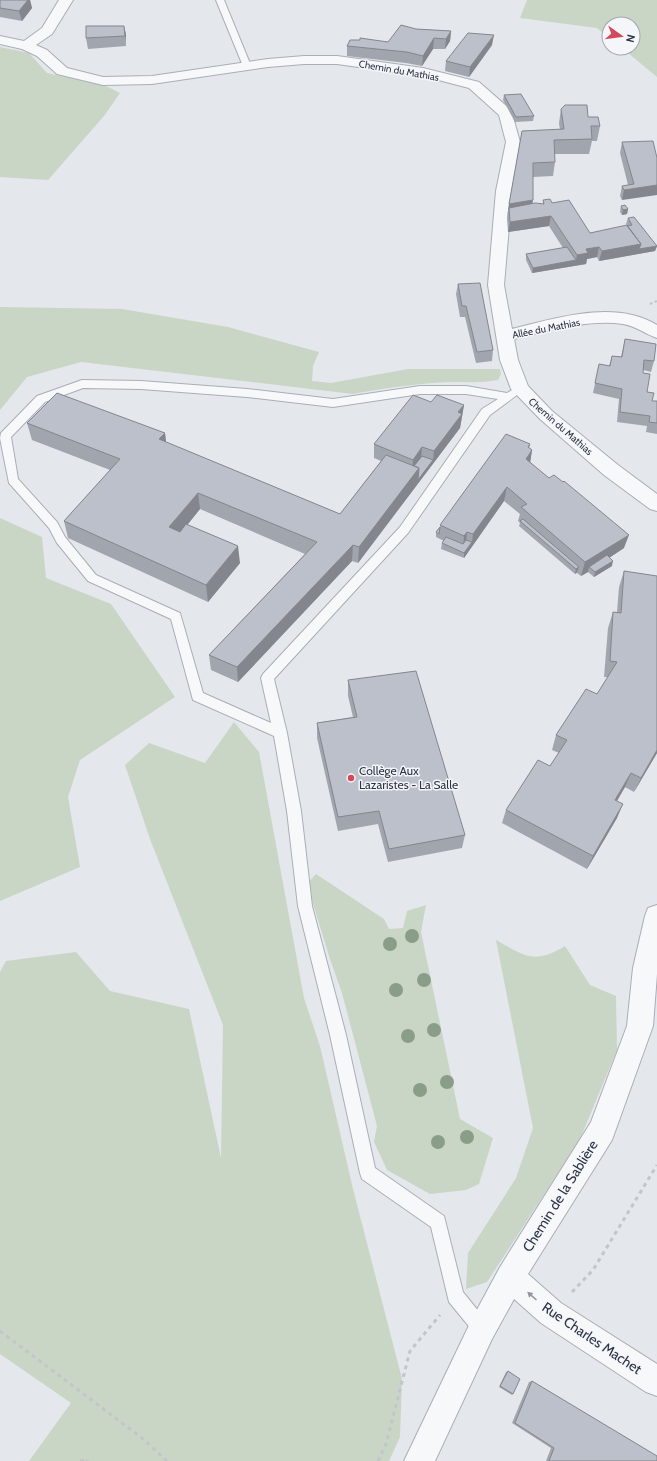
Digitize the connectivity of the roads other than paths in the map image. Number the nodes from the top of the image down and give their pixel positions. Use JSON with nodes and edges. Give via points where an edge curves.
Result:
{"nodes":[{"id":1,"x":66,"y":0,"type":"edge"},
{"id":2,"x":220,"y":0,"type":"edge"},
{"id":3,"x":0,"y":40,"type":"edge"},
{"id":4,"x":26,"y":46,"type":"junction"},
{"id":5,"x":247,"y":66,"type":"junction"},
{"id":6,"x":657,"y":332,"type":"edge"},
{"id":7,"x":505,"y":336,"type":"junction"},
{"id":8,"x":515,"y":393,"type":"junction"},
{"id":9,"x":657,"y":504,"type":"edge"},
{"id":10,"x":280,"y":733,"type":"junction"},
{"id":11,"x":657,"y":916,"type":"edge"},
{"id":12,"x":510,"y":1277,"type":"junction"},
{"id":13,"x":482,"y":1329,"type":"junction"},
{"id":14,"x":657,"y":1381,"type":"edge"},
{"id":15,"x":419,"y":1461,"type":"edge"}],
"edges":[{"from":1,"to":4,"type":"street","via":[[46,31]]},
{"from":2,"to":5,"type":"lane"},
{"from":3,"to":4,"type":"street","name":"Chemin du Mathias"},
{"from":4,"to":5,"type":"street","name":"Chemin du Mathias","via":[[42,52],[62,71],[103,81],[152,80]]},
{"from":5,"to":7,"type":"street","name":"Chemin du Mathias","via":[[297,60],[338,60],[423,72],[474,85],[506,113],[513,142],[504,191],[496,285]]},
{"from":6,"to":7,"type":"street","name":"Allée du Mathias","via":[[638,322],[610,319],[575,320]]},
{"from":7,"to":8,"type":"street","name":"Chemin du Mathias"},
{"from":8,"to":9,"type":"street","name":"Chemin du Mathias"},
{"from":8,"to":10,"type":"lane","via":[[486,412],[404,530],[267,678]]},
{"from":8,"to":10,"type":"lane","via":[[420,390],[333,403],[247,392],[82,384],[41,399],[5,436],[13,480],[53,525],[61,540],[92,578],[176,616],[198,696]]},
{"from":10,"to":13,"type":"lane","via":[[294,811],[305,906],[338,1035],[368,1173],[438,1222],[455,1296]]},
{"from":11,"to":12,"type":"street","name":"Chemin de la Sablière","via":[[645,968],[640,1026],[602,1130]]},
{"from":12,"to":13,"type":"street","name":"Chemin de la Sablière"},
{"from":14,"to":12,"type":"street","name":"Rue Charles Machet","one_way":true,"via":[[551,1313]]},
{"from":13,"to":15,"type":"street","name":"Chemin de la Sablière"}]}
